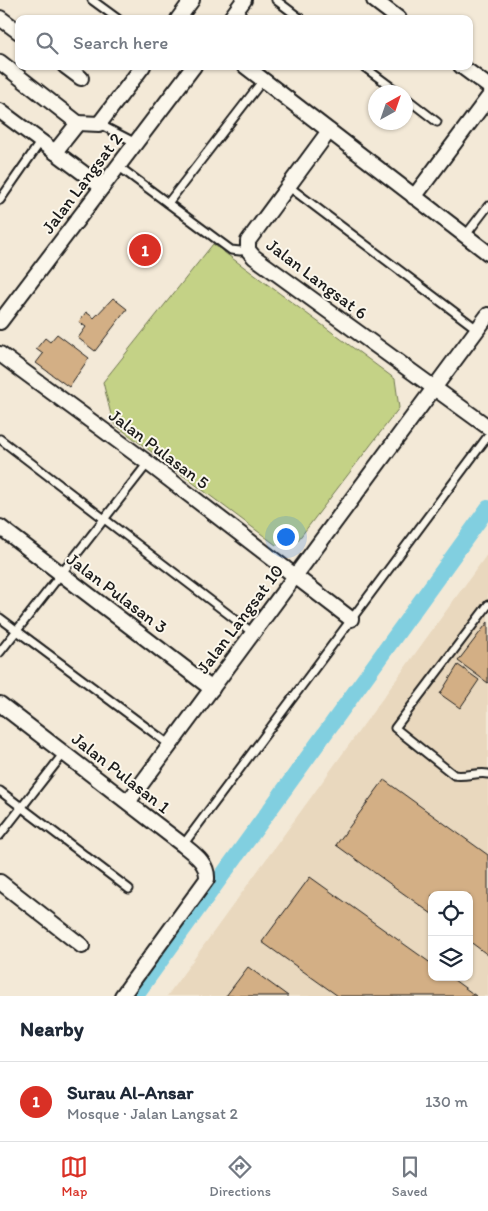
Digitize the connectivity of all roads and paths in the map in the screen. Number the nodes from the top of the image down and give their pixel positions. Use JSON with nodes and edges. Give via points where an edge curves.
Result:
{"nodes":[{"id":1,"x":92,"y":0,"type":"edge"},
{"id":2,"x":192,"y":0,"type":"edge"},
{"id":3,"x":244,"y":0,"type":"edge"},
{"id":4,"x":276,"y":0,"type":"edge"},
{"id":5,"x":374,"y":0,"type":"edge"},
{"id":6,"x":113,"y":15,"type":"edge"},
{"id":7,"x":181,"y":15,"type":"edge"},
{"id":8,"x":233,"y":15,"type":"edge"},
{"id":9,"x":296,"y":15,"type":"edge"},
{"id":10,"x":394,"y":15,"type":"edge"},
{"id":11,"x":0,"y":18,"type":"edge"},
{"id":12,"x":15,"y":29,"type":"edge"},
{"id":13,"x":0,"y":62,"type":"edge"},
{"id":14,"x":70,"y":70,"type":"edge"},
{"id":15,"x":140,"y":70,"type":"edge"},
{"id":16,"x":191,"y":70,"type":"edge"},
{"id":17,"x":249,"y":70,"type":"edge"},
{"id":18,"x":369,"y":70,"type":"edge"},
{"id":19,"x":467,"y":70,"type":"edge"},
{"id":20,"x":81,"y":78,"type":"dead end"},
{"id":21,"x":263,"y":80,"type":"junction"},
{"id":22,"x":389,"y":85,"type":"edge"},
{"id":23,"x":488,"y":86,"type":"edge"},
{"id":24,"x":488,"y":98,"type":"edge"},
{"id":25,"x":413,"y":103,"type":"edge"},
{"id":26,"x":0,"y":111,"type":"edge"},
{"id":27,"x":437,"y":122,"type":"dead end"},
{"id":28,"x":78,"y":123,"type":"junction"},
{"id":29,"x":99,"y":124,"type":"junction"},
{"id":30,"x":328,"y":131,"type":"junction"},
{"id":31,"x":41,"y":141,"type":"junction"},
{"id":32,"x":136,"y":143,"type":"junction"},
{"id":33,"x":55,"y":152,"type":"junction"},
{"id":34,"x":118,"y":166,"type":"junction"},
{"id":35,"x":288,"y":186,"type":"junction"},
{"id":36,"x":102,"y":187,"type":"junction"},
{"id":37,"x":414,"y":197,"type":"junction"},
{"id":38,"x":0,"y":200,"type":"edge"},
{"id":39,"x":168,"y":203,"type":"junction"},
{"id":40,"x":488,"y":206,"type":"edge"},
{"id":41,"x":466,"y":236,"type":"junction"},
{"id":42,"x":248,"y":250,"type":"junction"},
{"id":43,"x":488,"y":253,"type":"edge"},
{"id":44,"x":488,"y":315,"type":"edge"},
{"id":45,"x":0,"y":322,"type":"edge"},
{"id":46,"x":477,"y":329,"type":"junction"},
{"id":47,"x":0,"y":354,"type":"edge"},
{"id":48,"x":434,"y":388,"type":"junction"},
{"id":49,"x":488,"y":427,"type":"edge"},
{"id":50,"x":488,"y":436,"type":"edge"},
{"id":51,"x":0,"y":439,"type":"edge"},
{"id":52,"x":148,"y":463,"type":"junction"},
{"id":53,"x":104,"y":519,"type":"junction"},
{"id":54,"x":0,"y":527,"type":"edge"},
{"id":55,"x":61,"y":574,"type":"junction"},
{"id":56,"x":295,"y":576,"type":"junction"},
{"id":57,"x":488,"y":605,"type":"edge"},
{"id":58,"x":0,"y":618,"type":"edge"},
{"id":59,"x":351,"y":619,"type":"junction"},
{"id":60,"x":17,"y":630,"type":"junction"},
{"id":61,"x":253,"y":633,"type":"junction"},
{"id":62,"x":0,"y":652,"type":"edge"},
{"id":63,"x":212,"y":689,"type":"junction"},
{"id":64,"x":0,"y":704,"type":"edge"},
{"id":65,"x":170,"y":745,"type":"junction"},
{"id":66,"x":64,"y":753,"type":"junction"},
{"id":67,"x":488,"y":774,"type":"edge"},
{"id":68,"x":0,"y":791,"type":"edge"},
{"id":69,"x":128,"y":802,"type":"junction"},
{"id":70,"x":22,"y":807,"type":"junction"},
{"id":71,"x":0,"y":835,"type":"edge"},
{"id":72,"x":183,"y":845,"type":"junction"},
{"id":73,"x":0,"y":882,"type":"edge"},
{"id":74,"x":129,"y":889,"type":"dead end"},
{"id":75,"x":82,"y":946,"type":"dead end"},
{"id":76,"x":122,"y":996,"type":"edge"}],
"edges":[{"from":1,"to":6,"type":"lane"},
{"from":2,"to":7,"type":"street"},
{"from":3,"to":8,"type":"street"},
{"from":4,"to":9,"type":"lane"},
{"from":5,"to":10,"type":"street"},
{"from":11,"to":12,"type":"street"},
{"from":13,"to":28,"type":"street"},
{"from":14,"to":20,"type":"street"},
{"from":15,"to":29,"type":"street"},
{"from":16,"to":32,"type":"street","name":"Jalan Langsat 2"},
{"from":17,"to":21,"type":"street"},
{"from":18,"to":22,"type":"lane"},
{"from":19,"to":23,"type":"street"},
{"from":21,"to":30,"type":"street"},
{"from":21,"to":39,"type":"lane"},
{"from":24,"to":37,"type":"street"},
{"from":25,"to":27,"type":"lane"},
{"from":26,"to":31,"type":"street"},
{"from":28,"to":29,"type":"street"},
{"from":28,"to":33,"type":"street"},
{"from":29,"to":32,"type":"lane"},
{"from":30,"to":35,"type":"street","name":"Jalan Langsat 6"},
{"from":30,"to":37,"type":"street"},
{"from":31,"to":33,"type":"street"},
{"from":31,"to":38,"type":"lane"},
{"from":32,"to":34,"type":"street","name":"Jalan Langsat 2"},
{"from":33,"to":36,"type":"street"},
{"from":34,"to":36,"type":"street","name":"Jalan Langsat 2"},
{"from":34,"to":39,"type":"lane"},
{"from":35,"to":42,"type":"street","name":"Jalan Langsat 6","via":[[248,241]]},
{"from":35,"to":46,"type":"lane"},
{"from":36,"to":45,"type":"street","name":"Jalan Langsat 2"},
{"from":37,"to":41,"type":"street"},
{"from":39,"to":42,"type":"lane","via":[[231,250]]},
{"from":40,"to":41,"type":"lane"},
{"from":41,"to":43,"type":"street"},
{"from":42,"to":48,"type":"street","name":"Jalan Langsat 6"},
{"from":44,"to":46,"type":"street","name":"Jalan Langsat 10"},
{"from":46,"to":48,"type":"street","name":"Jalan Langsat 10"},
{"from":47,"to":52,"type":"street","name":"Jalan Pulasan 5"},
{"from":48,"to":49,"type":"street","name":"Jalan Langsat 6"},
{"from":48,"to":56,"type":"street","name":"Jalan Langsat 10"},
{"from":50,"to":59,"type":"lane"},
{"from":51,"to":53,"type":"lane"},
{"from":52,"to":53,"type":"lane"},
{"from":52,"to":56,"type":"street","name":"Jalan Pulasan 5"},
{"from":53,"to":55,"type":"lane"},
{"from":53,"to":61,"type":"lane"},
{"from":54,"to":55,"type":"street","name":"Jalan Pulasan 3"},
{"from":55,"to":60,"type":"lane"},
{"from":55,"to":63,"type":"street","name":"Jalan Pulasan 3"},
{"from":56,"to":59,"type":"street","name":"Jalan Pulasan 5"},
{"from":56,"to":61,"type":"street","name":"Jalan Langsat 10"},
{"from":57,"to":67,"type":"lane","via":[[395,728],[454,775]]},
{"from":58,"to":60,"type":"lane"},
{"from":59,"to":72,"type":"lane"},
{"from":60,"to":62,"type":"lane"},
{"from":60,"to":65,"type":"lane"},
{"from":61,"to":63,"type":"street","name":"Jalan Langsat 10"},
{"from":63,"to":65,"type":"street","name":"Jalan Langsat 10"},
{"from":64,"to":66,"type":"street","name":"Jalan Pulasan 1"},
{"from":65,"to":69,"type":"street","name":"Jalan Langsat 10"},
{"from":66,"to":69,"type":"street","name":"Jalan Pulasan 1"},
{"from":66,"to":70,"type":"lane"},
{"from":68,"to":70,"type":"lane"},
{"from":69,"to":72,"type":"street","name":"Jalan Pulasan 1"},
{"from":70,"to":71,"type":"lane"},
{"from":70,"to":74,"type":"lane"},
{"from":72,"to":76,"type":"street","name":"Jalan Pulasan 1","via":[[206,867],[207,879]]},
{"from":73,"to":75,"type":"street"}]}
